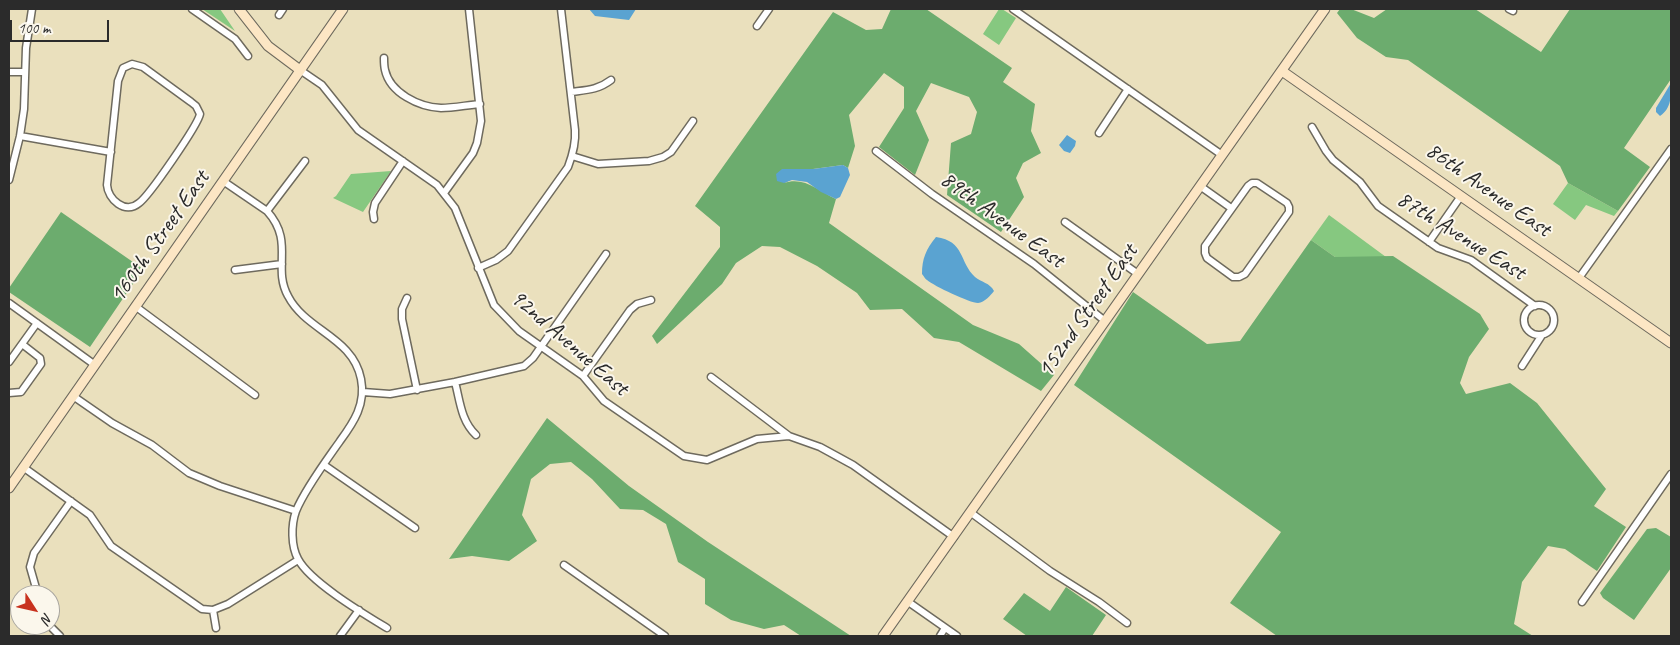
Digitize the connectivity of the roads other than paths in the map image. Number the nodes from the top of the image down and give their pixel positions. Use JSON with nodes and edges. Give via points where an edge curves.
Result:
{"nodes":[{"id":1,"x":32,"y":9,"type":"edge"},
{"id":2,"x":192,"y":9,"type":"edge"},
{"id":3,"x":238,"y":9,"type":"edge"},
{"id":4,"x":283,"y":9,"type":"edge"},
{"id":5,"x":343,"y":9,"type":"edge"},
{"id":6,"x":469,"y":9,"type":"edge"},
{"id":7,"x":561,"y":9,"type":"edge"},
{"id":8,"x":769,"y":9,"type":"edge"},
{"id":9,"x":1013,"y":9,"type":"edge"},
{"id":10,"x":1324,"y":9,"type":"edge"},
{"id":11,"x":279,"y":15,"type":"dead end"},
{"id":12,"x":757,"y":26,"type":"dead end"},
{"id":13,"x":248,"y":56,"type":"dead end"},
{"id":14,"x":384,"y":58,"type":"dead end"},
{"id":15,"x":300,"y":70,"type":"junction"},
{"id":16,"x":1282,"y":70,"type":"junction"},
{"id":17,"x":9,"y":72,"type":"edge"},
{"id":18,"x":24,"y":72,"type":"junction"},
{"id":19,"x":611,"y":80,"type":"dead end"},
{"id":20,"x":1128,"y":89,"type":"junction"},
{"id":21,"x":570,"y":92,"type":"junction"},
{"id":22,"x":480,"y":104,"type":"junction"},
{"id":23,"x":693,"y":121,"type":"dead end"},
{"id":24,"x":1312,"y":127,"type":"dead end"},
{"id":25,"x":1098,"y":133,"type":"dead end"},
{"id":26,"x":20,"y":136,"type":"junction"},
{"id":27,"x":1671,"y":149,"type":"edge"},
{"id":28,"x":876,"y":151,"type":"dead end"},
{"id":29,"x":111,"y":152,"type":"junction"},
{"id":30,"x":572,"y":156,"type":"junction"},
{"id":31,"x":1222,"y":156,"type":"junction"},
{"id":32,"x":305,"y":161,"type":"dead end"},
{"id":33,"x":403,"y":161,"type":"junction"},
{"id":34,"x":9,"y":180,"type":"edge"},
{"id":35,"x":224,"y":180,"type":"junction"},
{"id":36,"x":1200,"y":186,"type":"junction"},
{"id":37,"x":444,"y":193,"type":"junction"},
{"id":38,"x":1461,"y":196,"type":"junction"},
{"id":39,"x":1231,"y":208,"type":"junction"},
{"id":40,"x":267,"y":211,"type":"junction"},
{"id":41,"x":374,"y":219,"type":"dead end"},
{"id":42,"x":1065,"y":222,"type":"dead end"},
{"id":43,"x":1429,"y":242,"type":"junction"},
{"id":44,"x":606,"y":254,"type":"dead end"},
{"id":45,"x":282,"y":264,"type":"junction"},
{"id":46,"x":478,"y":268,"type":"junction"},
{"id":47,"x":235,"y":270,"type":"dead end"},
{"id":48,"x":1138,"y":274,"type":"junction"},
{"id":49,"x":1579,"y":278,"type":"junction"},
{"id":50,"x":408,"y":298,"type":"dead end"},
{"id":51,"x":651,"y":300,"type":"dead end"},
{"id":52,"x":9,"y":303,"type":"edge"},
{"id":53,"x":135,"y":306,"type":"junction"},
{"id":54,"x":1535,"y":306,"type":"junction"},
{"id":55,"x":1105,"y":321,"type":"junction"},
{"id":56,"x":37,"y":323,"type":"junction"},
{"id":57,"x":1542,"y":335,"type":"junction"},
{"id":58,"x":1671,"y":343,"type":"edge"},
{"id":59,"x":22,"y":344,"type":"junction"},
{"id":60,"x":542,"y":346,"type":"junction"},
{"id":61,"x":9,"y":362,"type":"edge"},
{"id":62,"x":95,"y":365,"type":"junction"},
{"id":63,"x":1522,"y":366,"type":"dead end"},
{"id":64,"x":583,"y":376,"type":"junction"},
{"id":65,"x":711,"y":377,"type":"dead end"},
{"id":66,"x":455,"y":382,"type":"junction"},
{"id":67,"x":418,"y":390,"type":"junction"},
{"id":68,"x":363,"y":392,"type":"junction"},
{"id":69,"x":9,"y":394,"type":"edge"},
{"id":70,"x":255,"y":395,"type":"dead end"},
{"id":71,"x":73,"y":396,"type":"junction"},
{"id":72,"x":476,"y":434,"type":"dead end"},
{"id":73,"x":789,"y":436,"type":"junction"},
{"id":74,"x":324,"y":466,"type":"junction"},
{"id":75,"x":23,"y":467,"type":"junction"},
{"id":76,"x":1671,"y":474,"type":"edge"},
{"id":77,"x":9,"y":488,"type":"edge"},
{"id":78,"x":71,"y":501,"type":"junction"},
{"id":79,"x":296,"y":510,"type":"junction"},
{"id":80,"x":970,"y":512,"type":"junction"},
{"id":81,"x":415,"y":528,"type":"dead end"},
{"id":82,"x":954,"y":537,"type":"junction"},
{"id":83,"x":298,"y":560,"type":"junction"},
{"id":84,"x":564,"y":565,"type":"dead end"},
{"id":85,"x":35,"y":585,"type":"edge"},
{"id":86,"x":907,"y":601,"type":"junction"},
{"id":87,"x":1582,"y":602,"type":"dead end"},
{"id":88,"x":213,"y":610,"type":"junction"},
{"id":89,"x":359,"y":610,"type":"junction"},
{"id":90,"x":1127,"y":623,"type":"dead end"},
{"id":91,"x":216,"y":628,"type":"dead end"},
{"id":92,"x":387,"y":628,"type":"dead end"},
{"id":93,"x":945,"y":628,"type":"junction"},
{"id":94,"x":340,"y":636,"type":"edge"},
{"id":95,"x":665,"y":636,"type":"edge"},
{"id":96,"x":883,"y":636,"type":"edge"},
{"id":97,"x":940,"y":636,"type":"edge"},
{"id":98,"x":957,"y":636,"type":"edge"}],
"edges":[{"from":1,"to":18,"type":"street"},
{"from":2,"to":13,"type":"street","via":[[235,39]]},
{"from":3,"to":15,"type":"street","via":[[268,46]]},
{"from":4,"to":11,"type":"street"},
{"from":5,"to":15,"type":"street","name":"160th Street East"},
{"from":6,"to":22,"type":"street"},
{"from":7,"to":21,"type":"street"},
{"from":8,"to":12,"type":"street"},
{"from":9,"to":20,"type":"street"},
{"from":10,"to":16,"type":"street","name":"152nd Street East"},
{"from":14,"to":22,"type":"street","via":[[388,78],[412,100],[442,108]]},
{"from":15,"to":33,"type":"street","name":"92nd Avenue East","via":[[322,85],[358,130]]},
{"from":15,"to":35,"type":"street","name":"160th Street East"},
{"from":16,"to":31,"type":"street","name":"152nd Street East"},
{"from":16,"to":38,"type":"street","name":"86th Avenue East"},
{"from":17,"to":18,"type":"street"},
{"from":18,"to":26,"type":"street"},
{"from":19,"to":21,"type":"street","via":[[593,90]]},
{"from":20,"to":25,"type":"street"},
{"from":20,"to":31,"type":"street"},
{"from":21,"to":30,"type":"street","via":[[576,142]]},
{"from":22,"to":37,"type":"street","via":[[480,132],[473,152]]},
{"from":23,"to":30,"type":"street","via":[[670,152],[649,161],[598,164]]},
{"from":24,"to":43,"type":"street","name":"87th Avenue East","via":[[1333,160],[1360,182],[1378,206]]},
{"from":26,"to":29,"type":"street"},
{"from":26,"to":34,"type":"street"},
{"from":27,"to":49,"type":"street"},
{"from":28,"to":55,"type":"street","name":"89th Avenue East","via":[[1034,264]]},
{"from":29,"to":29,"type":"street","via":[[109,196],[126,207],[134,207],[194,128],[200,114],[192,102],[143,67],[127,66],[120,72],[118,81]]},
{"from":30,"to":46,"type":"street","via":[[568,167],[515,243],[503,255]]},
{"from":31,"to":36,"type":"street","name":"152nd Street East"},
{"from":32,"to":40,"type":"street"},
{"from":33,"to":37,"type":"street","name":"92nd Avenue East","via":[[432,180]]},
{"from":33,"to":41,"type":"street","via":[[375,203]]},
{"from":35,"to":40,"type":"street"},
{"from":35,"to":53,"type":"street","name":"160th Street East"},
{"from":36,"to":39,"type":"street"},
{"from":36,"to":48,"type":"street","name":"152nd Street East"},
{"from":37,"to":46,"type":"street","name":"92nd Avenue East","via":[[455,208]]},
{"from":38,"to":43,"type":"street"},
{"from":38,"to":49,"type":"street","name":"86th Avenue East"},
{"from":39,"to":39,"type":"street","via":[[1204,250],[1207,258],[1239,278],[1246,274],[1290,210],[1286,203],[1257,183],[1248,186]]},
{"from":40,"to":45,"type":"street","via":[[276,222],[282,238]]},
{"from":42,"to":48,"type":"street"},
{"from":43,"to":54,"type":"street","name":"87th Avenue East","via":[[1471,260]]},
{"from":44,"to":60,"type":"street"},
{"from":45,"to":47,"type":"street"},
{"from":45,"to":68,"type":"street","via":[[283,283],[290,300],[296,309],[355,359]]},
{"from":46,"to":60,"type":"street","name":"92nd Avenue East","via":[[501,314]]},
{"from":48,"to":55,"type":"street","name":"152nd Street East"},
{"from":49,"to":58,"type":"street","name":"86th Avenue East"},
{"from":50,"to":67,"type":"street","via":[[402,309],[402,320]]},
{"from":51,"to":64,"type":"street","via":[[630,310]]},
{"from":52,"to":56,"type":"street"},
{"from":53,"to":62,"type":"street","name":"160th Street East"},
{"from":53,"to":70,"type":"street"},
{"from":54,"to":57,"type":"street","name":"87th Avenue East","via":[[1526,313],[1525,327],[1532,334]]},
{"from":54,"to":57,"type":"street","name":"87th Avenue East","via":[[1548,308],[1553,316],[1553,326]]},
{"from":55,"to":80,"type":"street","name":"152nd Street East"},
{"from":56,"to":59,"type":"street"},
{"from":56,"to":62,"type":"street"},
{"from":57,"to":63,"type":"street","name":"87th Avenue East"},
{"from":59,"to":61,"type":"street"},
{"from":59,"to":69,"type":"street","via":[[40,358],[41,364],[21,392]]},
{"from":60,"to":64,"type":"street","name":"92nd Avenue East"},
{"from":60,"to":66,"type":"street","via":[[524,366]]},
{"from":62,"to":71,"type":"street","name":"160th Street East"},
{"from":64,"to":73,"type":"street","name":"92nd Avenue East","via":[[604,401],[684,456],[707,460],[757,439]]},
{"from":65,"to":73,"type":"street"},
{"from":66,"to":67,"type":"street"},
{"from":66,"to":72,"type":"street","via":[[466,424]]},
{"from":67,"to":68,"type":"street","via":[[390,394]]},
{"from":68,"to":74,"type":"street","via":[[354,422]]},
{"from":71,"to":75,"type":"street","name":"160th Street East"},
{"from":71,"to":79,"type":"street","via":[[152,445],[189,474]]},
{"from":73,"to":82,"type":"street","via":[[820,447],[853,465]]},
{"from":74,"to":79,"type":"street"},
{"from":74,"to":81,"type":"street"},
{"from":75,"to":77,"type":"street","name":"160th Street East"},
{"from":75,"to":78,"type":"street"},
{"from":76,"to":87,"type":"street"},
{"from":78,"to":85,"type":"street","via":[[34,554],[30,567]]},
{"from":78,"to":88,"type":"street","via":[[90,515],[105,539],[117,550],[194,604]]},
{"from":79,"to":83,"type":"street","via":[[292,533]]},
{"from":80,"to":82,"type":"street","name":"152nd Street East"},
{"from":80,"to":90,"type":"street"},
{"from":82,"to":86,"type":"street","name":"152nd Street East"},
{"from":83,"to":88,"type":"street"},
{"from":83,"to":89,"type":"street","via":[[311,575]]},
{"from":84,"to":95,"type":"street"},
{"from":86,"to":93,"type":"street"},
{"from":86,"to":96,"type":"street","name":"152nd Street East"},
{"from":88,"to":91,"type":"street"},
{"from":89,"to":92,"type":"street"},
{"from":89,"to":94,"type":"street"},
{"from":93,"to":97,"type":"street"},
{"from":93,"to":98,"type":"street"}]}
